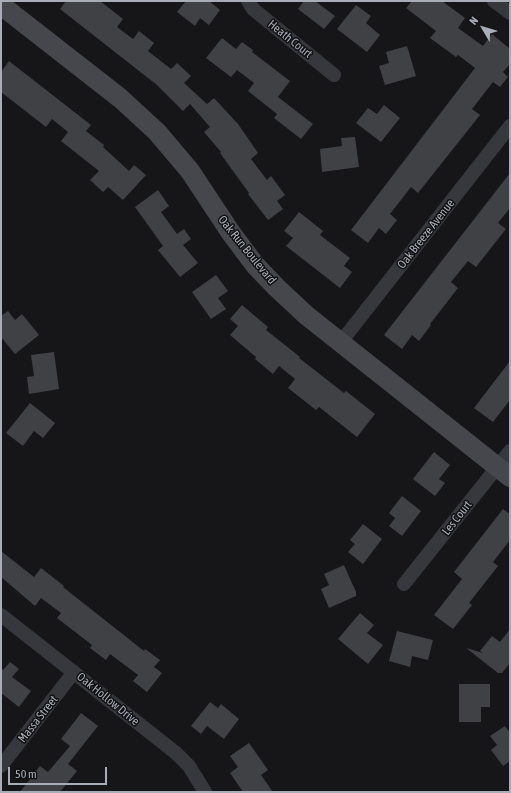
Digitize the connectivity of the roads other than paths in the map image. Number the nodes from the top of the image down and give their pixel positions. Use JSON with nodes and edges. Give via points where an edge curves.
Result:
{"nodes":[{"id":1,"x":248,"y":1,"type":"edge"},
{"id":2,"x":494,"y":1,"type":"edge"},
{"id":3,"x":1,"y":5,"type":"edge"},
{"id":4,"x":510,"y":14,"type":"edge"},
{"id":5,"x":334,"y":75,"type":"dead end"},
{"id":6,"x":510,"y":126,"type":"edge"},
{"id":7,"x":342,"y":342,"type":"junction"},
{"id":8,"x":510,"y":451,"type":"edge"},
{"id":9,"x":504,"y":472,"type":"edge"},
{"id":10,"x":404,"y":584,"type":"dead end"},
{"id":11,"x":1,"y":615,"type":"edge"},
{"id":12,"x":74,"y":672,"type":"junction"},
{"id":13,"x":1,"y":766,"type":"edge"},
{"id":14,"x":205,"y":792,"type":"edge"}],
"edges":[{"from":1,"to":5,"type":"street","name":"Heath Court","via":[[253,9]]},
{"from":2,"to":4,"type":"street"},
{"from":3,"to":7,"type":"street","name":"Oak Run Boulevard","via":[[120,98],[156,132],[190,171],[255,264],[306,315]]},
{"from":6,"to":7,"type":"street","name":"Oak Breeze Avenue"},
{"from":7,"to":9,"type":"street","name":"Oak Run Boulevard"},
{"from":8,"to":9,"type":"street","name":"Les Court"},
{"from":9,"to":10,"type":"street","name":"Les Court"},
{"from":11,"to":12,"type":"street","name":"Oak Hollow Drive"},
{"from":12,"to":13,"type":"street","name":"Massa Street"},
{"from":12,"to":14,"type":"street","name":"Oak Hollow Drive","via":[[176,753],[189,766]]}]}
